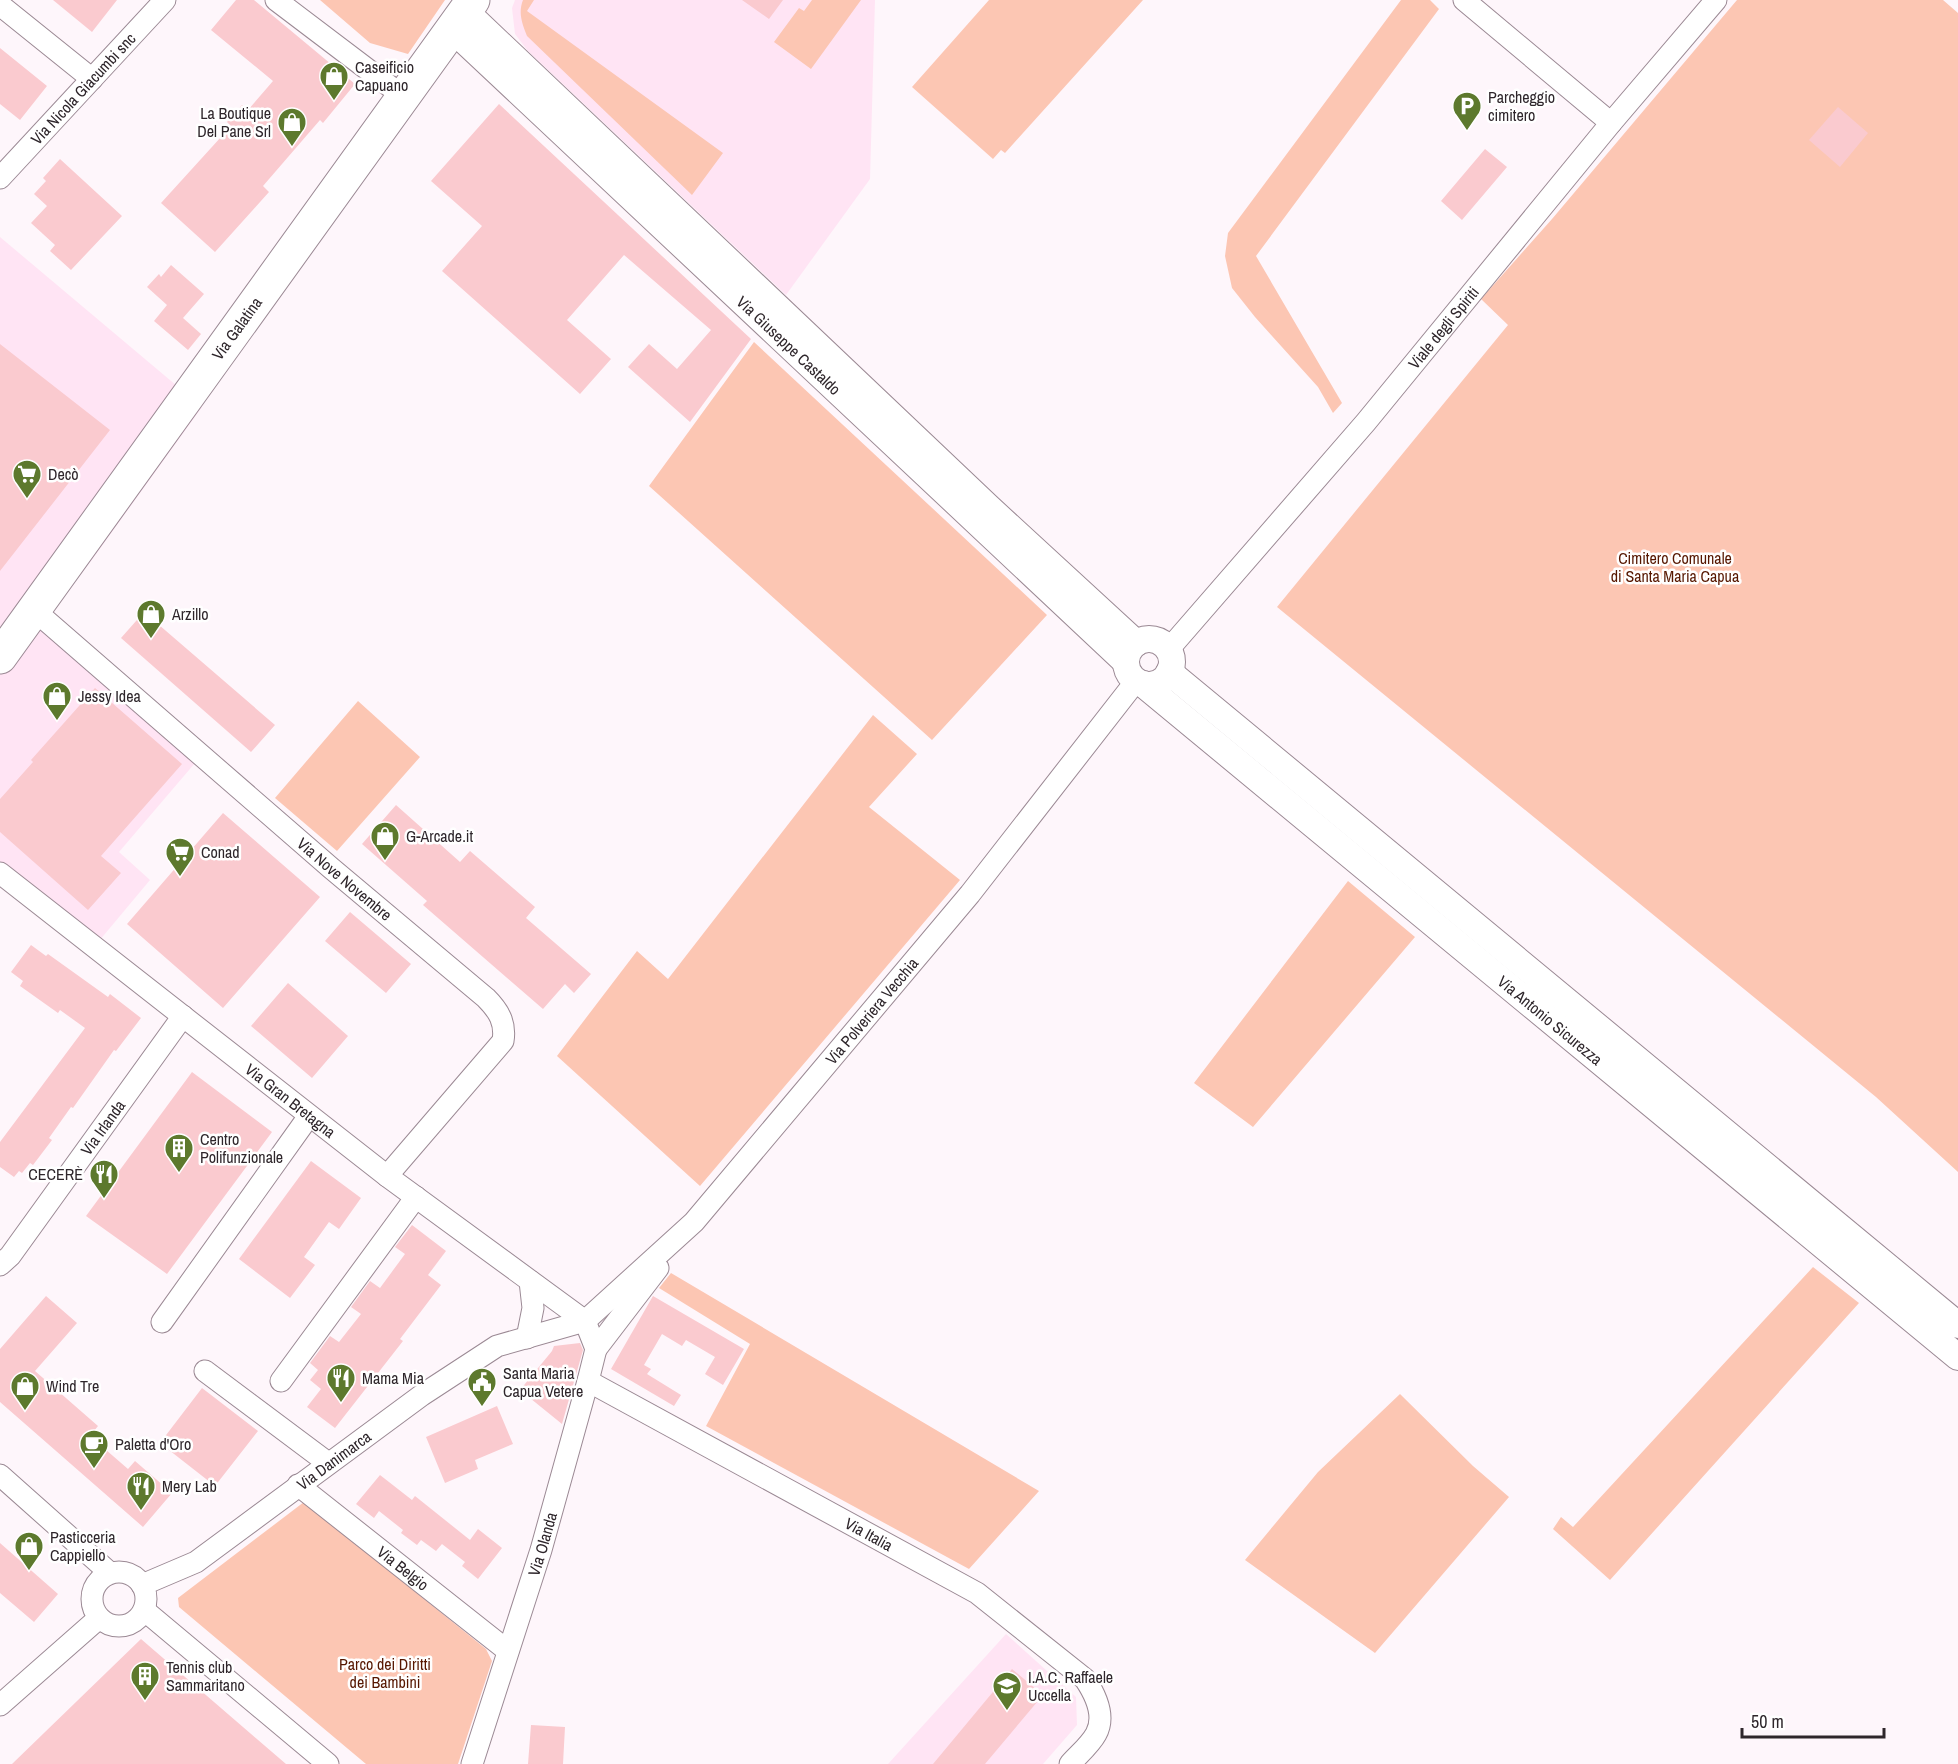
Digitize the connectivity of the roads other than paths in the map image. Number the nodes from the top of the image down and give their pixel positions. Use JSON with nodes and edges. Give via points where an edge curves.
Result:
{"nodes":[{"id":1,"x":165,"y":0,"type":"edge"},
{"id":2,"x":276,"y":0,"type":"edge"},
{"id":3,"x":1464,"y":0,"type":"edge"},
{"id":4,"x":1716,"y":0,"type":"edge"},
{"id":5,"x":0,"y":4,"type":"edge"},
{"id":6,"x":463,"y":13,"type":"edge"},
{"id":7,"x":92,"y":79,"type":"junction"},
{"id":8,"x":404,"y":97,"type":"junction"},
{"id":9,"x":1611,"y":123,"type":"junction"},
{"id":10,"x":0,"y":178,"type":"edge"},
{"id":11,"x":34,"y":610,"type":"junction"},
{"id":12,"x":0,"y":657,"type":"edge"},
{"id":13,"x":1169,"y":661,"type":"junction"},
{"id":14,"x":1135,"y":667,"type":"junction"},
{"id":15,"x":0,"y":873,"type":"edge"},
{"id":16,"x":183,"y":1016,"type":"junction"},
{"id":17,"x":309,"y":1116,"type":"junction"},
{"id":18,"x":387,"y":1176,"type":"junction"},
{"id":19,"x":416,"y":1197,"type":"junction"},
{"id":20,"x":694,"y":1222,"type":"junction"},
{"id":21,"x":0,"y":1265,"type":"edge"},
{"id":22,"x":530,"y":1281,"type":"junction"},
{"id":23,"x":585,"y":1321,"type":"junction"},
{"id":24,"x":162,"y":1322,"type":"dead end"},
{"id":25,"x":1958,"y":1324,"type":"edge"},
{"id":26,"x":527,"y":1338,"type":"junction"},
{"id":27,"x":596,"y":1348,"type":"junction"},
{"id":28,"x":1958,"y":1357,"type":"edge"},
{"id":29,"x":205,"y":1371,"type":"dead end"},
{"id":30,"x":281,"y":1381,"type":"dead end"},
{"id":31,"x":588,"y":1381,"type":"junction"},
{"id":32,"x":328,"y":1463,"type":"junction"},
{"id":33,"x":0,"y":1475,"type":"edge"},
{"id":34,"x":298,"y":1485,"type":"junction"},
{"id":35,"x":110,"y":1573,"type":"junction"},
{"id":36,"x":142,"y":1585,"type":"junction"},
{"id":37,"x":144,"y":1610,"type":"junction"},
{"id":38,"x":99,"y":1618,"type":"junction"},
{"id":39,"x":508,"y":1651,"type":"junction"},
{"id":40,"x":0,"y":1705,"type":"edge"},
{"id":41,"x":328,"y":1764,"type":"edge"},
{"id":42,"x":472,"y":1764,"type":"edge"},
{"id":43,"x":1071,"y":1764,"type":"edge"}],
"edges":[{"from":1,"to":7,"type":"street","name":"Via Nicola Giacumbi snc"},
{"from":2,"to":8,"type":"street"},
{"from":3,"to":9,"type":"street"},
{"from":4,"to":9,"type":"street","name":"Viale degli Spiriti"},
{"from":5,"to":7,"type":"street"},
{"from":6,"to":8,"type":"main road","name":"Via Galatina"},
{"from":6,"to":14,"type":"street","name":"Via Giuseppe Castaldo","via":[[988,507]]},
{"from":7,"to":10,"type":"street","name":"Via Nicola Giacumbi snc"},
{"from":8,"to":11,"type":"main road","name":"Via Galatina"},
{"from":9,"to":13,"type":"street","name":"Viale degli Spiriti"},
{"from":11,"to":12,"type":"main road","name":"Via Galatina"},
{"from":11,"to":18,"type":"street","name":"Via Nove Novembre","via":[[501,1016],[503,1041]]},
{"from":13,"to":14,"type":"street","via":[[1165,678],[1158,683]]},
{"from":13,"to":14,"type":"street","via":[[1163,644],[1150,639]]},
{"from":13,"to":25,"type":"street","name":"Via Antonio Sicurezza"},
{"from":14,"to":20,"type":"street","name":"Via Polveriera Vecchia","via":[[970,894]]},
{"from":14,"to":28,"type":"street","name":"Via Antonio Sicurezza"},
{"from":15,"to":16,"type":"street","name":"Via Gran Bretagna"},
{"from":16,"to":17,"type":"street","name":"Via Gran Bretagna"},
{"from":16,"to":21,"type":"street","name":"Via Irlanda"},
{"from":17,"to":18,"type":"street","name":"Via Gran Bretagna"},
{"from":17,"to":24,"type":"street"},
{"from":18,"to":19,"type":"street","name":"Via Gran Bretagna"},
{"from":19,"to":22,"type":"street","name":"Via Gran Bretagna"},
{"from":19,"to":30,"type":"street"},
{"from":20,"to":23,"type":"street","name":"Via Polveriera Vecchia"},
{"from":20,"to":27,"type":"street"},
{"from":22,"to":23,"type":"street","name":"Via Gran Bretagna"},
{"from":22,"to":26,"type":"street","via":[[533,1308]]},
{"from":23,"to":26,"type":"street","name":"Via Danimarca"},
{"from":23,"to":27,"type":"street"},
{"from":26,"to":32,"type":"street","name":"Via Danimarca","via":[[497,1346]]},
{"from":27,"to":31,"type":"street","name":"Via Olanda"},
{"from":29,"to":32,"type":"street"},
{"from":31,"to":39,"type":"street","name":"Via Olanda"},
{"from":31,"to":43,"type":"street","name":"Via Italia","via":[[977,1593],[1085,1679],[1095,1695],[1100,1714],[1097,1732]]},
{"from":32,"to":34,"type":"street","name":"Via Danimarca"},
{"from":33,"to":35,"type":"street"},
{"from":34,"to":36,"type":"street","name":"Via Danimarca","via":[[196,1562]]},
{"from":34,"to":39,"type":"street","name":"Via Belgio"},
{"from":35,"to":36,"type":"street","via":[[128,1574]]},
{"from":35,"to":38,"type":"street","via":[[92,1593]]},
{"from":36,"to":37,"type":"street","via":[[146,1593]]},
{"from":37,"to":38,"type":"street","via":[[139,1618],[124,1626],[106,1624]]},
{"from":37,"to":41,"type":"street"},
{"from":38,"to":40,"type":"street"},
{"from":39,"to":42,"type":"street","name":"Via Olanda"}]}
